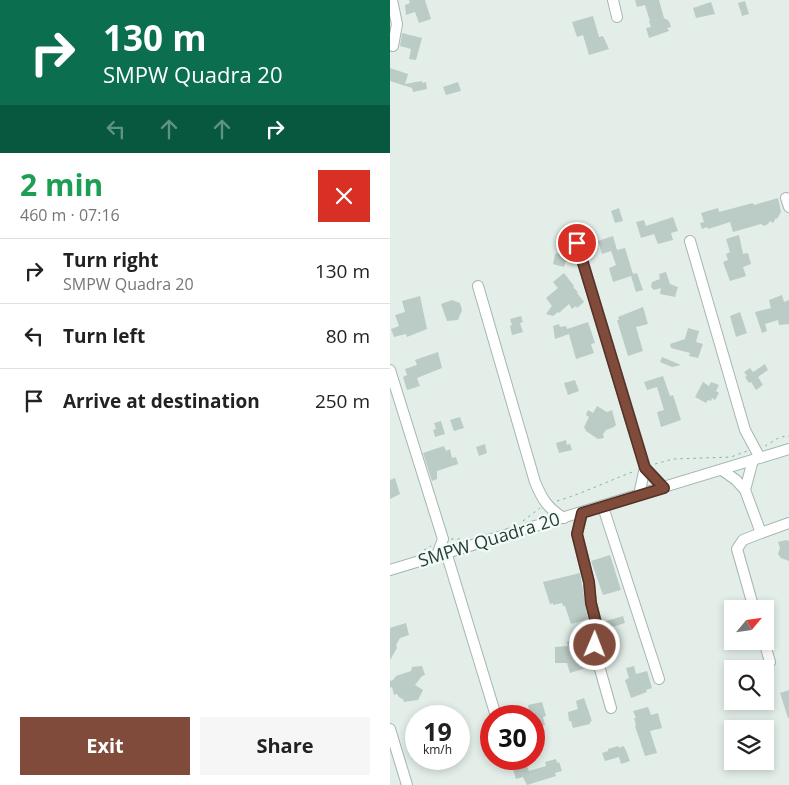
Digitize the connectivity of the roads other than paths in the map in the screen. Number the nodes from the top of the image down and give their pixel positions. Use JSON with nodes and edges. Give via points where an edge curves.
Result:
{"nodes":[{"id":1,"x":392,"y":0,"type":"edge"},
{"id":2,"x":613,"y":0,"type":"edge"},
{"id":3,"x":617,"y":16,"type":"dead end"},
{"id":4,"x":393,"y":46,"type":"dead end"},
{"id":5,"x":690,"y":241,"type":"dead end"},
{"id":6,"x":577,"y":243,"type":"dead end"},
{"id":7,"x":478,"y":286,"type":"dead end"},
{"id":8,"x":390,"y":370,"type":"edge"},
{"id":9,"x":789,"y":449,"type":"edge"},
{"id":10,"x":757,"y":459,"type":"junction"},
{"id":11,"x":645,"y":468,"type":"junction"},
{"id":12,"x":722,"y":470,"type":"junction"},
{"id":13,"x":664,"y":488,"type":"junction"},
{"id":14,"x":745,"y":490,"type":"junction"},
{"id":15,"x":639,"y":495,"type":"junction"},
{"id":16,"x":603,"y":507,"type":"junction"},
{"id":17,"x":582,"y":513,"type":"junction"},
{"id":18,"x":560,"y":519,"type":"junction"},
{"id":19,"x":789,"y":523,"type":"edge"},
{"id":20,"x":760,"y":532,"type":"junction"},
{"id":21,"x":577,"y":534,"type":"junction"},
{"id":22,"x":443,"y":539,"type":"junction"},
{"id":23,"x":462,"y":548,"type":"junction"},
{"id":24,"x":441,"y":554,"type":"junction"},
{"id":25,"x":390,"y":570,"type":"edge"},
{"id":26,"x":751,"y":600,"type":"edge"},
{"id":27,"x":659,"y":679,"type":"dead end"},
{"id":28,"x":492,"y":705,"type":"edge"},
{"id":29,"x":611,"y":708,"type":"dead end"},
{"id":30,"x":390,"y":730,"type":"edge"},
{"id":31,"x":407,"y":785,"type":"edge"}],
"edges":[{"from":1,"to":4,"type":"street","via":[[397,24]]},
{"from":2,"to":3,"type":"street"},
{"from":5,"to":10,"type":"street","via":[[745,430]]},
{"from":6,"to":11,"type":"street"},
{"from":7,"to":18,"type":"street","via":[[531,470],[545,504]]},
{"from":8,"to":22,"type":"street"},
{"from":9,"to":10,"type":"street","name":"SMPW Quadra 20"},
{"from":10,"to":12,"type":"street","name":"SMPW Quadra 20"},
{"from":10,"to":14,"type":"street"},
{"from":11,"to":13,"type":"street"},
{"from":11,"to":15,"type":"street"},
{"from":12,"to":13,"type":"street","name":"SMPW Quadra 20"},
{"from":12,"to":14,"type":"street"},
{"from":13,"to":15,"type":"street","name":"SMPW Quadra 20"},
{"from":14,"to":20,"type":"street"},
{"from":15,"to":16,"type":"street","name":"SMPW Quadra 20"},
{"from":16,"to":17,"type":"street","name":"SMPW Quadra 20"},
{"from":16,"to":27,"type":"street"},
{"from":17,"to":18,"type":"street","name":"SMPW Quadra 20"},
{"from":17,"to":21,"type":"street"},
{"from":18,"to":21,"type":"street"},
{"from":18,"to":23,"type":"street","name":"SMPW Quadra 20"},
{"from":19,"to":20,"type":"street"},
{"from":20,"to":26,"type":"street","via":[[743,540],[737,549]]},
{"from":21,"to":29,"type":"street","via":[[597,627],[596,655]]},
{"from":22,"to":23,"type":"street"},
{"from":22,"to":24,"type":"street"},
{"from":23,"to":24,"type":"street","name":"SMPW Quadra 20"},
{"from":24,"to":25,"type":"street","name":"SMPW Quadra 20"},
{"from":24,"to":28,"type":"street"},
{"from":30,"to":31,"type":"street"}]}
